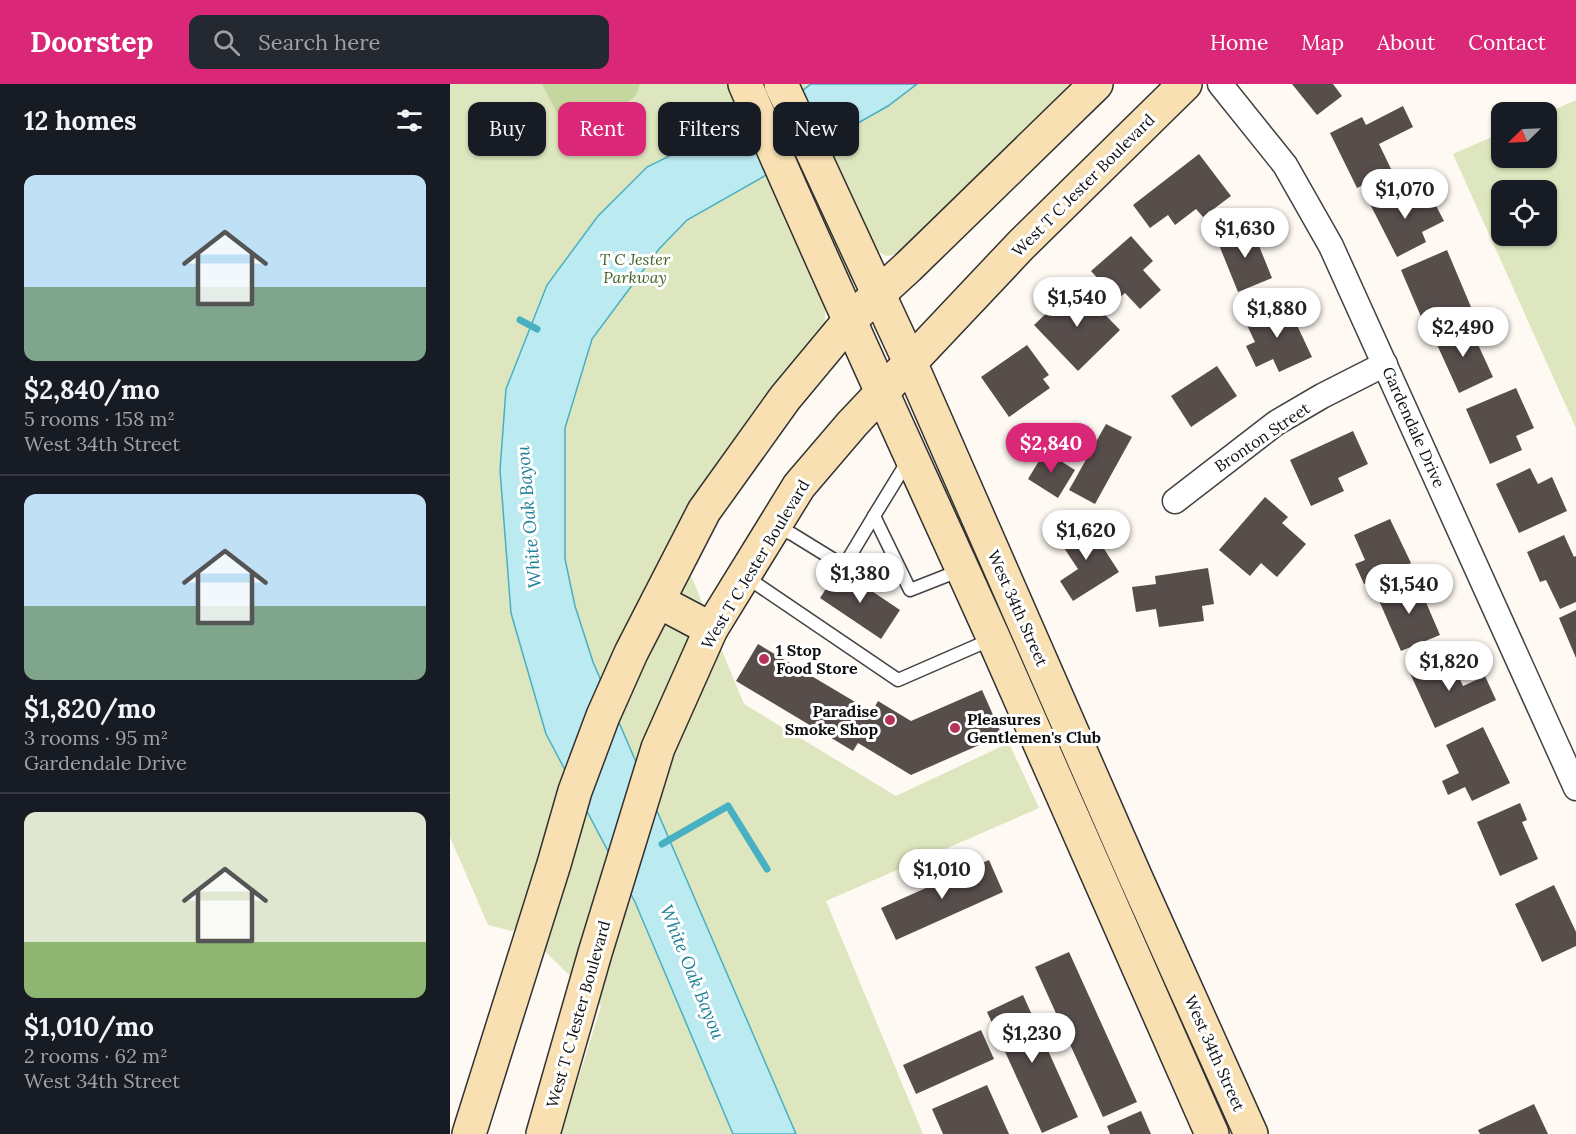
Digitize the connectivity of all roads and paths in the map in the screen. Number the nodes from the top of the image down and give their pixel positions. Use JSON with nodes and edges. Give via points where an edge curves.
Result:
{"nodes":[{"id":1,"x":745,"y":84,"type":"edge"},
{"id":2,"x":781,"y":84,"type":"edge"},
{"id":3,"x":1096,"y":84,"type":"edge"},
{"id":4,"x":1185,"y":84,"type":"edge"},
{"id":5,"x":1220,"y":84,"type":"edge"},
{"id":6,"x":878,"y":293,"type":"junction"},
{"id":7,"x":849,"y":321,"type":"junction"},
{"id":8,"x":910,"y":362,"type":"junction"},
{"id":9,"x":1385,"y":364,"type":"junction"},
{"id":10,"x":882,"y":392,"type":"junction"},
{"id":11,"x":910,"y":457,"type":"junction"},
{"id":12,"x":1175,"y":501,"type":"dead end"},
{"id":13,"x":874,"y":516,"type":"junction"},
{"id":14,"x":774,"y":526,"type":"junction"},
{"id":15,"x":962,"y":569,"type":"junction"},
{"id":16,"x":743,"y":577,"type":"junction"},
{"id":17,"x":658,"y":601,"type":"junction"},
{"id":18,"x":711,"y":629,"type":"junction"},
{"id":19,"x":993,"y":638,"type":"junction"},
{"id":20,"x":1576,"y":788,"type":"edge"},
{"id":21,"x":469,"y":1134,"type":"edge"},
{"id":22,"x":543,"y":1134,"type":"edge"},
{"id":23,"x":1212,"y":1134,"type":"edge"},
{"id":24,"x":1251,"y":1134,"type":"edge"}],
"edges":[{"from":1,"to":7,"type":"main road"},
{"from":2,"to":6,"type":"main road","name":"West 34th Street"},
{"from":3,"to":6,"type":"main road"},
{"from":4,"to":8,"type":"main road","name":"West T C Jester Boulevard"},
{"from":5,"to":9,"type":"street","name":"Gardendale Drive","via":[[1285,165],[1331,246]]},
{"from":6,"to":7,"type":"main road"},
{"from":6,"to":8,"type":"main road","name":"West 34th Street"},
{"from":7,"to":10,"type":"main road"},
{"from":7,"to":17,"type":"main road","via":[[785,398],[704,511]]},
{"from":8,"to":10,"type":"main road","name":"West T C Jester Boulevard"},
{"from":8,"to":24,"type":"main road","name":"West 34th Street"},
{"from":9,"to":12,"type":"street","name":"Bronton Street","via":[[1276,423]]},
{"from":9,"to":20,"type":"street","name":"Gardendale Drive"},
{"from":10,"to":11,"type":"main road"},
{"from":10,"to":14,"type":"main road","name":"West T C Jester Boulevard","via":[[799,486]]},
{"from":11,"to":13,"type":"lane"},
{"from":11,"to":15,"type":"main road"},
{"from":13,"to":14,"type":"lane","via":[[844,566]]},
{"from":13,"to":15,"type":"lane","via":[[910,590]]},
{"from":14,"to":16,"type":"main road","name":"West T C Jester Boulevard"},
{"from":15,"to":19,"type":"main road"},
{"from":16,"to":18,"type":"main road","name":"West T C Jester Boulevard"},
{"from":16,"to":19,"type":"lane","via":[[898,680]]},
{"from":17,"to":18,"type":"main road"},
{"from":17,"to":21,"type":"main road","via":[[631,653],[574,790]]},
{"from":18,"to":22,"type":"main road","name":"West T C Jester Boulevard","via":[[658,748]]},
{"from":19,"to":23,"type":"main road"}]}
